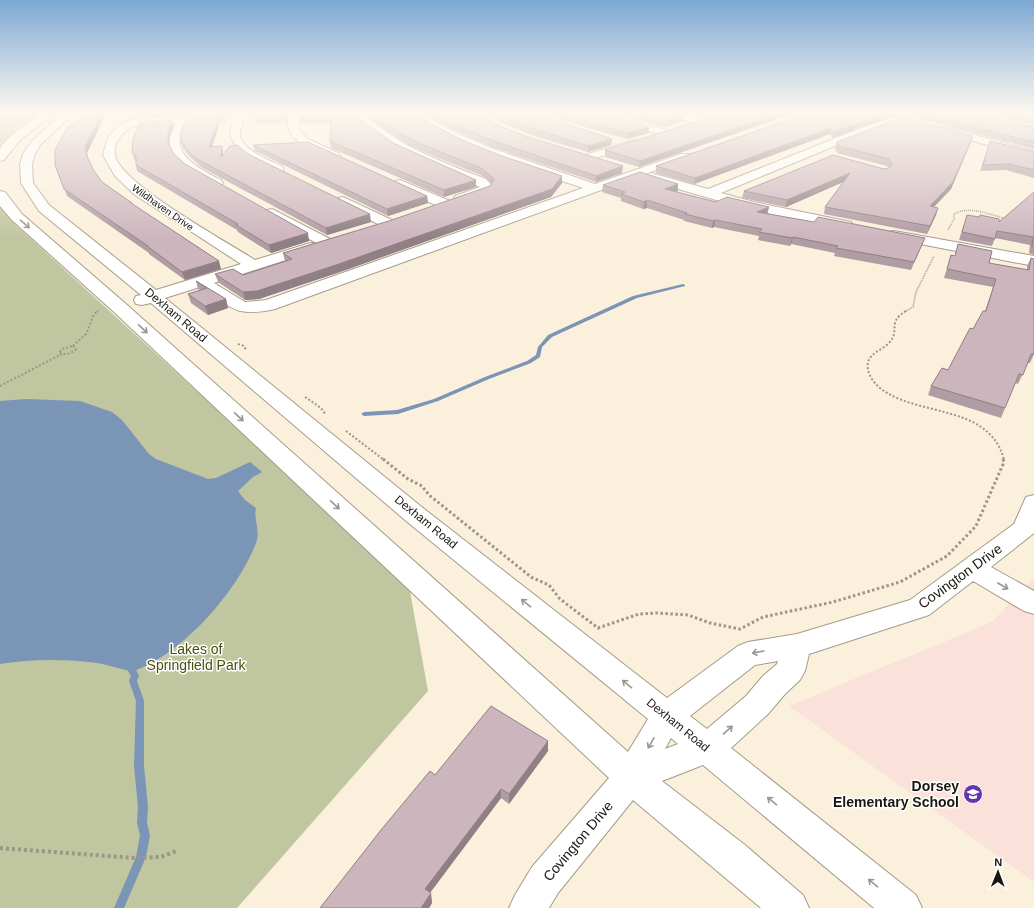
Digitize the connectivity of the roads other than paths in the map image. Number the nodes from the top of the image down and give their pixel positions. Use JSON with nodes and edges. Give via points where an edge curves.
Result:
{"nodes":[{"id":1,"x":29,"y":154,"type":"edge"},
{"id":2,"x":110,"y":154,"type":"edge"},
{"id":3,"x":179,"y":154,"type":"edge"},
{"id":4,"x":250,"y":154,"type":"edge"},
{"id":5,"x":333,"y":154,"type":"edge"},
{"id":6,"x":419,"y":154,"type":"edge"},
{"id":7,"x":498,"y":154,"type":"edge"},
{"id":8,"x":578,"y":154,"type":"edge"},
{"id":9,"x":598,"y":154,"type":"edge"},
{"id":10,"x":691,"y":154,"type":"edge"},
{"id":11,"x":805,"y":154,"type":"edge"},
{"id":12,"x":825,"y":154,"type":"edge"},
{"id":13,"x":589,"y":157,"type":"junction"},
{"id":14,"x":834,"y":157,"type":"edge"},
{"id":15,"x":347,"y":161,"type":"edge"},
{"id":16,"x":637,"y":173,"type":"junction"},
{"id":17,"x":289,"y":175,"type":"edge"},
{"id":18,"x":389,"y":179,"type":"edge"},
{"id":19,"x":594,"y":188,"type":"junction"},
{"id":20,"x":230,"y":190,"type":"edge"},
{"id":21,"x":708,"y":194,"type":"junction"},
{"id":22,"x":0,"y":195,"type":"edge"},
{"id":23,"x":331,"y":195,"type":"edge"},
{"id":24,"x":445,"y":204,"type":"junction"},
{"id":25,"x":264,"y":209,"type":"edge"},
{"id":26,"x":423,"y":211,"type":"edge"},
{"id":27,"x":401,"y":218,"type":"edge"},
{"id":28,"x":387,"y":223,"type":"junction"},
{"id":29,"x":859,"y":228,"type":"edge"},
{"id":30,"x":366,"y":230,"type":"edge"},
{"id":31,"x":882,"y":232,"type":"edge"},
{"id":32,"x":1034,"y":261,"type":"edge"},
{"id":33,"x":253,"y":265,"type":"junction"},
{"id":34,"x":201,"y":281,"type":"junction"},
{"id":35,"x":154,"y":297,"type":"junction"},
{"id":36,"x":118,"y":306,"type":"junction"},
{"id":37,"x":1034,"y":503,"type":"edge"},
{"id":38,"x":972,"y":568,"type":"junction"},
{"id":39,"x":1034,"y":604,"type":"edge"},
{"id":40,"x":796,"y":646,"type":"junction"},
{"id":41,"x":667,"y":716,"type":"junction"},
{"id":42,"x":708,"y":749,"type":"junction"},
{"id":43,"x":631,"y":777,"type":"junction"},
{"id":44,"x":528,"y":908,"type":"edge"},
{"id":45,"x":790,"y":908,"type":"edge"},
{"id":46,"x":903,"y":908,"type":"edge"}],
"edges":[{"from":1,"to":35,"type":"street","name":"Dexham Road","via":[[26,164],[28,183],[44,208]]},
{"from":2,"to":33,"type":"street","name":"Wildhaven Drive","via":[[119,173],[140,192]]},
{"from":3,"to":20,"type":"street","via":[[196,171]]},
{"from":4,"to":17,"type":"street"},
{"from":5,"to":15,"type":"street"},
{"from":6,"to":24,"type":"street","via":[[487,186],[483,191]]},
{"from":7,"to":19,"type":"street"},
{"from":8,"to":13,"type":"street"},
{"from":9,"to":13,"type":"street"},
{"from":10,"to":16,"type":"street"},
{"from":11,"to":21,"type":"street"},
{"from":12,"to":14,"type":"street"},
{"from":13,"to":16,"type":"street"},
{"from":16,"to":19,"type":"street"},
{"from":16,"to":21,"type":"street"},
{"from":18,"to":24,"type":"street"},
{"from":19,"to":34,"type":"street","via":[[269,305],[241,307]]},
{"from":21,"to":29,"type":"street","via":[[752,206]]},
{"from":22,"to":36,"type":"street","one_way":true,"via":[[17,217]]},
{"from":23,"to":28,"type":"street"},
{"from":24,"to":26,"type":"street"},
{"from":25,"to":33,"type":"street","via":[[332,240]]},
{"from":27,"to":28,"type":"street"},
{"from":28,"to":30,"type":"street"},
{"from":31,"to":32,"type":"street"},
{"from":33,"to":34,"type":"street"},
{"from":34,"to":35,"type":"street"},
{"from":35,"to":36,"type":"street"},
{"from":41,"to":35,"type":"street","name":"Dexham Road","one_way":true,"via":[[414,514]]},
{"from":36,"to":43,"type":"street","one_way":true},
{"from":37,"to":38,"type":"street","name":"Covington Drive","via":[[1024,529]]},
{"from":38,"to":39,"type":"street","one_way":true},
{"from":38,"to":40,"type":"street","name":"Covington Drive","via":[[919,608]]},
{"from":40,"to":41,"type":"street","name":"Covington Drive","one_way":true,"via":[[748,654]]},
{"from":42,"to":40,"type":"street","one_way":true,"via":[[790,671]]},
{"from":41,"to":42,"type":"street","name":"Dexham Road"},
{"from":41,"to":43,"type":"street","name":"Covington Drive","one_way":true},
{"from":42,"to":43,"type":"street"},
{"from":46,"to":42,"type":"street","name":"Dexham Road","one_way":true},
{"from":43,"to":44,"type":"street","name":"Covington Drive","via":[[545,880]]},
{"from":43,"to":45,"type":"street"}]}
